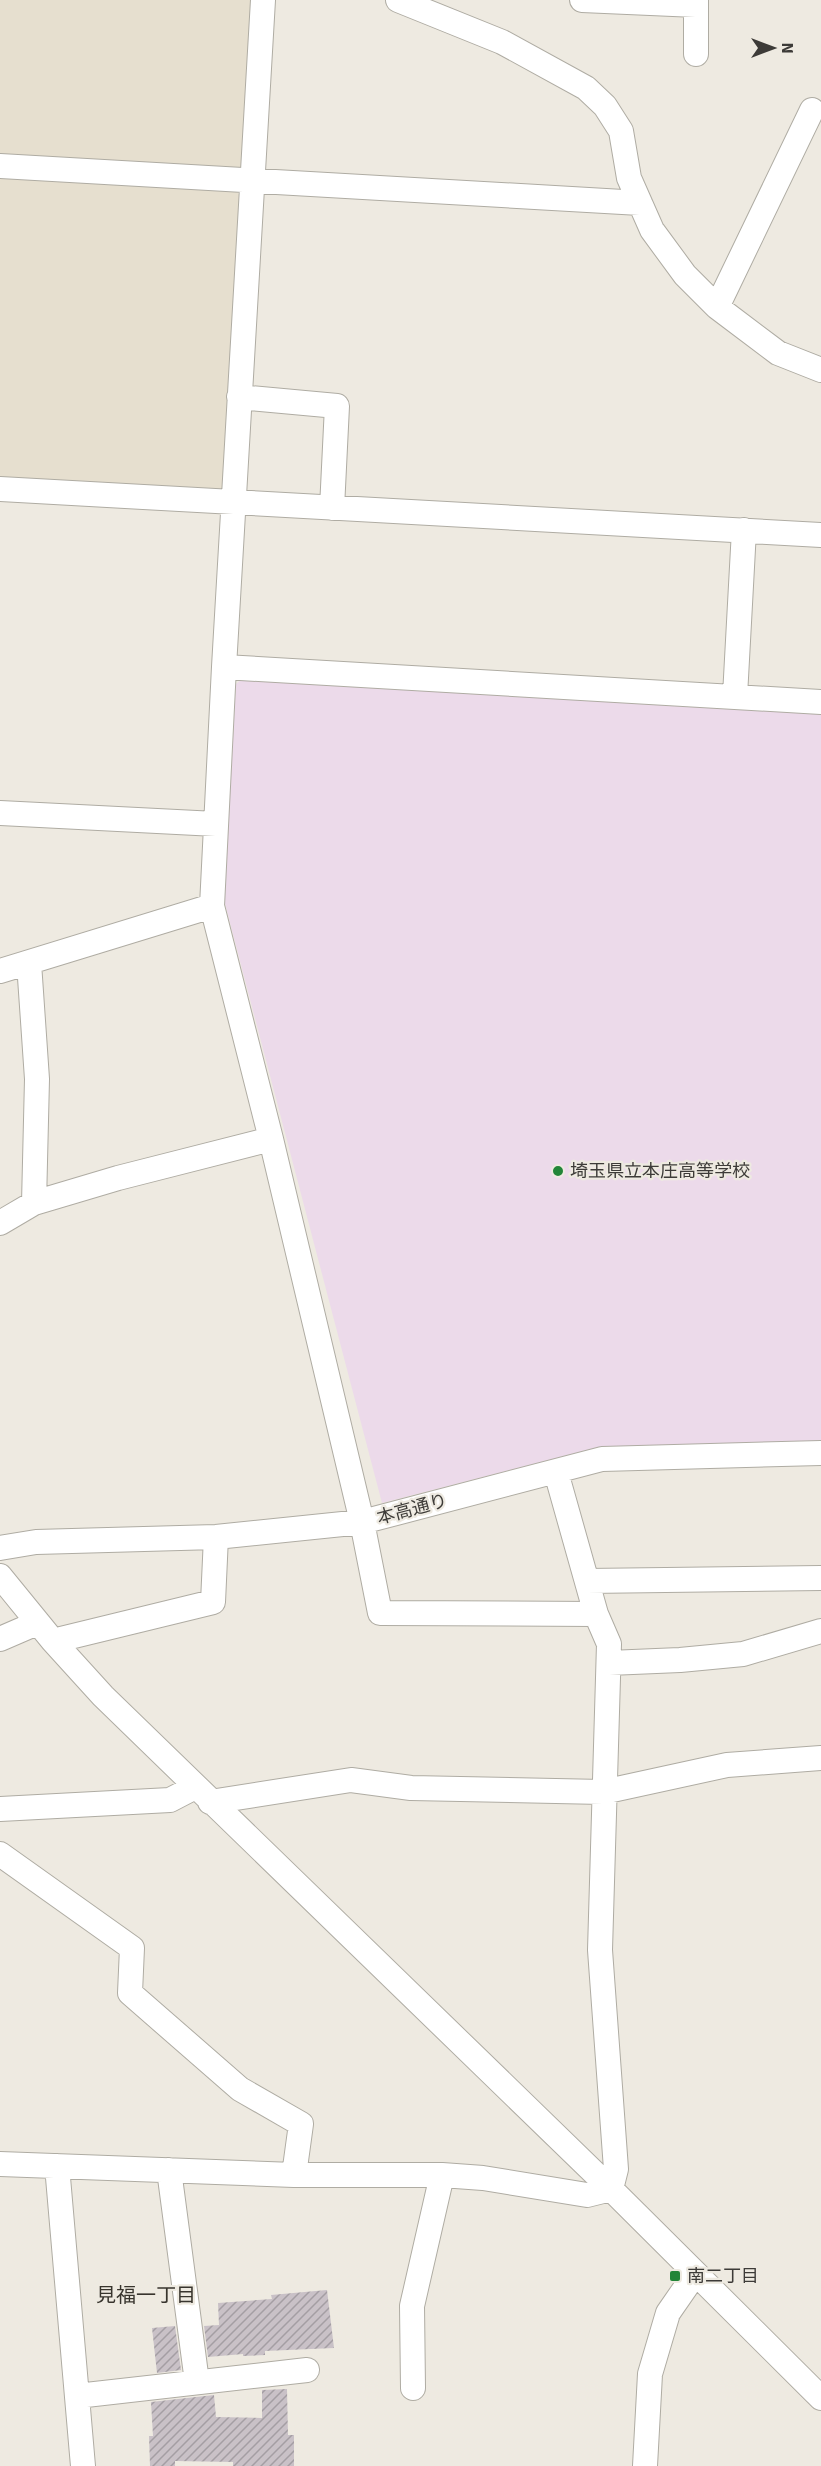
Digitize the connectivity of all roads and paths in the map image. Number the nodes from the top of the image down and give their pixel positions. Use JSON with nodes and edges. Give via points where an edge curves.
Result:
{"nodes":[{"id":1,"x":263,"y":0,"type":"edge"},
{"id":2,"x":398,"y":0,"type":"edge"},
{"id":3,"x":582,"y":0,"type":"edge"},
{"id":4,"x":587,"y":0,"type":"edge"},
{"id":5,"x":696,"y":2,"type":"edge"},
{"id":6,"x":696,"y":54,"type":"dead end"},
{"id":7,"x":812,"y":110,"type":"dead end"},
{"id":8,"x":0,"y":166,"type":"edge"},
{"id":9,"x":252,"y":181,"type":"junction"},
{"id":10,"x":640,"y":203,"type":"junction"},
{"id":11,"x":717,"y":307,"type":"junction"},
{"id":12,"x":821,"y":370,"type":"edge"},
{"id":13,"x":239,"y":397,"type":"junction"},
{"id":14,"x":0,"y":489,"type":"edge"},
{"id":15,"x":233,"y":503,"type":"junction"},
{"id":16,"x":332,"y":508,"type":"junction"},
{"id":17,"x":744,"y":530,"type":"junction"},
{"id":18,"x":821,"y":535,"type":"edge"},
{"id":19,"x":224,"y":667,"type":"junction"},
{"id":20,"x":735,"y":696,"type":"junction"},
{"id":21,"x":821,"y":702,"type":"edge"},
{"id":22,"x":0,"y":813,"type":"edge"},
{"id":23,"x":216,"y":824,"type":"junction"},
{"id":24,"x":212,"y":906,"type":"junction"},
{"id":25,"x":28,"y":963,"type":"junction"},
{"id":26,"x":0,"y":971,"type":"edge"},
{"id":27,"x":271,"y":1139,"type":"junction"},
{"id":28,"x":34,"y":1203,"type":"junction"},
{"id":29,"x":0,"y":1223,"type":"edge"},
{"id":30,"x":821,"y":1454,"type":"edge"},
{"id":31,"x":556,"y":1472,"type":"junction"},
{"id":32,"x":362,"y":1522,"type":"junction"},
{"id":33,"x":216,"y":1537,"type":"junction"},
{"id":34,"x":0,"y":1548,"type":"edge"},
{"id":35,"x":0,"y":1576,"type":"edge"},
{"id":36,"x":821,"y":1578,"type":"edge"},
{"id":37,"x":587,"y":1581,"type":"junction"},
{"id":38,"x":596,"y":1614,"type":"junction"},
{"id":39,"x":38,"y":1623,"type":"junction"},
{"id":40,"x":821,"y":1631,"type":"edge"},
{"id":41,"x":0,"y":1639,"type":"edge"},
{"id":42,"x":53,"y":1641,"type":"junction"},
{"id":43,"x":609,"y":1662,"type":"junction"},
{"id":44,"x":821,"y":1758,"type":"edge"},
{"id":45,"x":603,"y":1792,"type":"junction"},
{"id":46,"x":202,"y":1794,"type":"junction"},
{"id":47,"x":0,"y":1809,"type":"edge"},
{"id":48,"x":0,"y":1854,"type":"edge"},
{"id":49,"x":0,"y":2164,"type":"edge"},
{"id":50,"x":57,"y":2166,"type":"junction"},
{"id":51,"x":169,"y":2170,"type":"junction"},
{"id":52,"x":294,"y":2175,"type":"junction"},
{"id":53,"x":442,"y":2175,"type":"junction"},
{"id":54,"x":611,"y":2189,"type":"junction"},
{"id":55,"x":695,"y":2274,"type":"junction"},
{"id":56,"x":307,"y":2370,"type":"dead end"},
{"id":57,"x":197,"y":2382,"type":"junction"},
{"id":58,"x":413,"y":2388,"type":"dead end"},
{"id":59,"x":77,"y":2396,"type":"junction"},
{"id":60,"x":821,"y":2398,"type":"edge"},
{"id":61,"x":83,"y":2466,"type":"edge"},
{"id":62,"x":645,"y":2466,"type":"edge"}],
"edges":[{"from":1,"to":9,"type":"street"},
{"from":2,"to":10,"type":"street","via":[[502,42],[586,88],[605,106],[621,131],[628,178]]},
{"from":3,"to":4,"type":"street"},
{"from":4,"to":5,"type":"street"},
{"from":5,"to":6,"type":"street"},
{"from":7,"to":11,"type":"street"},
{"from":8,"to":9,"type":"street"},
{"from":9,"to":10,"type":"street"},
{"from":9,"to":13,"type":"street"},
{"from":10,"to":11,"type":"street","via":[[652,230],[685,275]]},
{"from":11,"to":12,"type":"street","via":[[778,353]]},
{"from":13,"to":15,"type":"street"},
{"from":13,"to":16,"type":"street","via":[[337,405]]},
{"from":14,"to":15,"type":"street"},
{"from":15,"to":16,"type":"street"},
{"from":15,"to":19,"type":"street"},
{"from":16,"to":17,"type":"street"},
{"from":17,"to":18,"type":"street"},
{"from":17,"to":20,"type":"street"},
{"from":19,"to":20,"type":"street"},
{"from":19,"to":23,"type":"street"},
{"from":20,"to":21,"type":"street"},
{"from":22,"to":23,"type":"street"},
{"from":23,"to":24,"type":"street"},
{"from":24,"to":25,"type":"street"},
{"from":24,"to":27,"type":"street"},
{"from":25,"to":26,"type":"street"},
{"from":25,"to":28,"type":"street","via":[[37,1079]]},
{"from":27,"to":28,"type":"street"},
{"from":27,"to":32,"type":"street"},
{"from":28,"to":29,"type":"street"},
{"from":30,"to":31,"type":"street","name":"本高通り","via":[[602,1460]]},
{"from":31,"to":32,"type":"street","name":"本高通り"},
{"from":31,"to":37,"type":"street"},
{"from":32,"to":33,"type":"street","name":"本高通り"},
{"from":32,"to":38,"type":"street","via":[[380,1613]]},
{"from":33,"to":34,"type":"street","name":"本高通り","via":[[36,1542]]},
{"from":33,"to":42,"type":"street","via":[[213,1602]]},
{"from":35,"to":39,"type":"street"},
{"from":36,"to":37,"type":"street"},
{"from":37,"to":38,"type":"street"},
{"from":38,"to":43,"type":"street","via":[[609,1644]]},
{"from":39,"to":41,"type":"street"},
{"from":39,"to":42,"type":"street"},
{"from":40,"to":43,"type":"street","via":[[743,1654]]},
{"from":42,"to":46,"type":"street"},
{"from":43,"to":45,"type":"street"},
{"from":44,"to":45,"type":"street","via":[[727,1766]]},
{"from":45,"to":46,"type":"street","via":[[411,1788],[351,1780]]},
{"from":45,"to":54,"type":"street","via":[[600,1950],[616,2169]]},
{"from":46,"to":47,"type":"street","via":[[170,1800]]},
{"from":46,"to":54,"type":"street"},
{"from":48,"to":52,"type":"street","via":[[132,1948],[130,1993],[240,2089],[301,2124]]},
{"from":49,"to":50,"type":"street"},
{"from":50,"to":51,"type":"street"},
{"from":50,"to":59,"type":"street"},
{"from":51,"to":52,"type":"street"},
{"from":51,"to":57,"type":"street"},
{"from":52,"to":53,"type":"street"},
{"from":53,"to":54,"type":"street","via":[[587,2194]]},
{"from":53,"to":58,"type":"street","via":[[412,2306]]},
{"from":54,"to":55,"type":"street"},
{"from":55,"to":60,"type":"street"},
{"from":55,"to":62,"type":"street","via":[[668,2313],[650,2374]]},
{"from":56,"to":57,"type":"street"},
{"from":57,"to":59,"type":"street"},
{"from":59,"to":61,"type":"street"}]}
